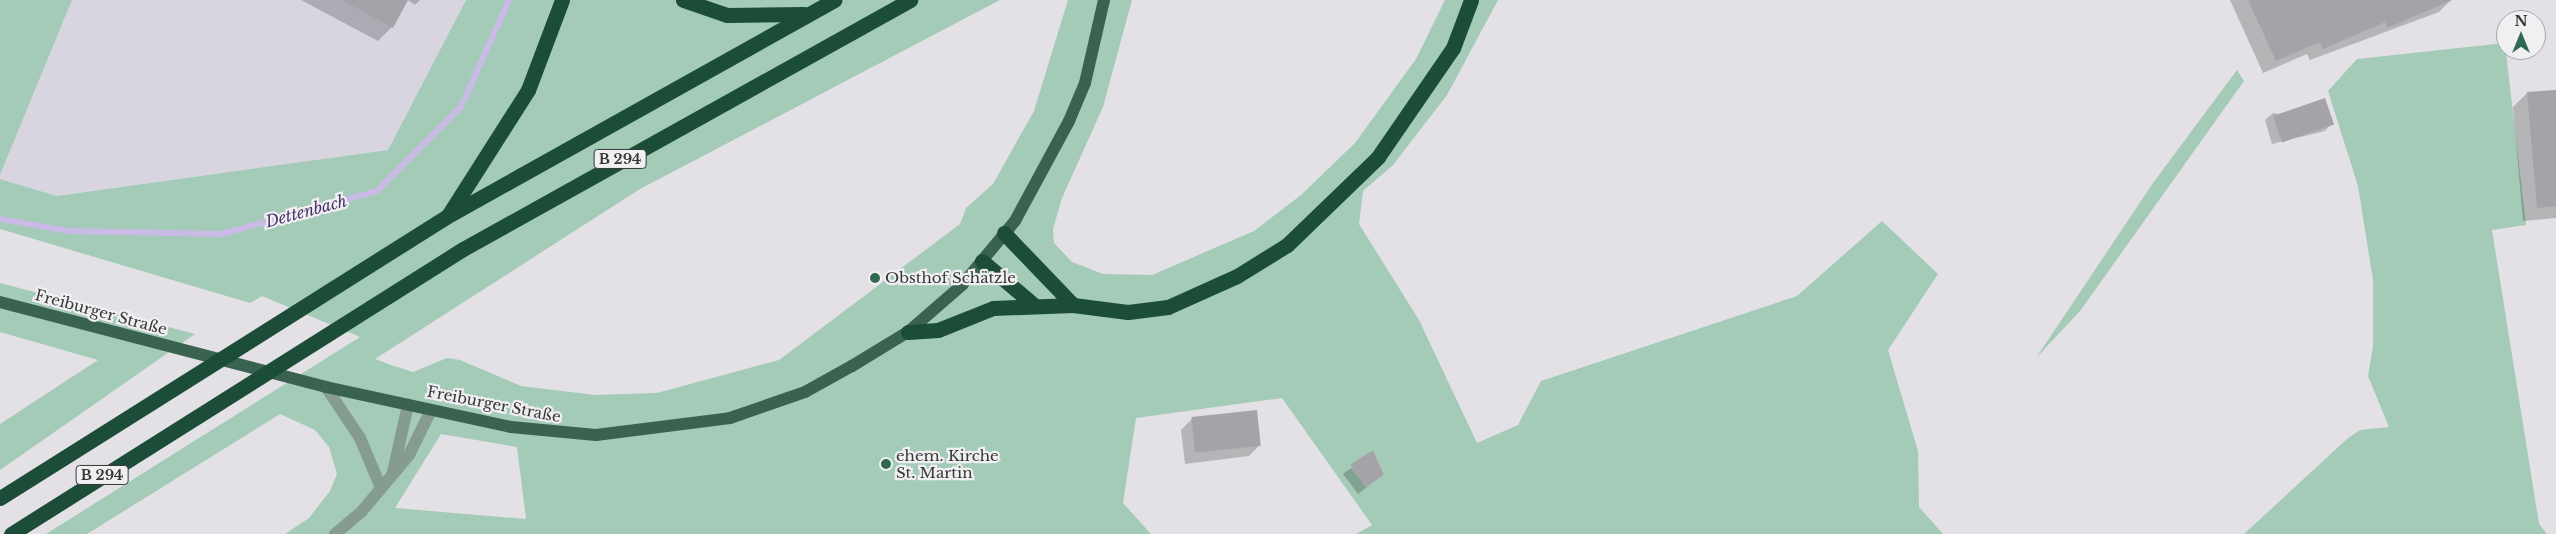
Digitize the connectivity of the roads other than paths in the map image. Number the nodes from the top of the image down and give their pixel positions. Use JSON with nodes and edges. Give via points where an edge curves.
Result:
{"nodes":[{"id":1,"x":562,"y":0,"type":"edge"},
{"id":2,"x":683,"y":0,"type":"edge"},
{"id":3,"x":834,"y":0,"type":"edge"},
{"id":4,"x":910,"y":0,"type":"edge"},
{"id":5,"x":1104,"y":0,"type":"edge"},
{"id":6,"x":1471,"y":0,"type":"edge"},
{"id":7,"x":808,"y":14,"type":"junction"},
{"id":8,"x":446,"y":217,"type":"junction"},
{"id":9,"x":1004,"y":233,"type":"junction"},
{"id":10,"x":982,"y":261,"type":"junction"},
{"id":11,"x":0,"y":302,"type":"edge"},
{"id":12,"x":1034,"y":305,"type":"junction"},
{"id":13,"x":1073,"y":305,"type":"junction"},
{"id":14,"x":908,"y":332,"type":"junction"},
{"id":15,"x":326,"y":386,"type":"junction"},
{"id":16,"x":408,"y":405,"type":"junction"},
{"id":17,"x":431,"y":410,"type":"junction"},
{"id":18,"x":392,"y":475,"type":"junction"},
{"id":19,"x":381,"y":488,"type":"junction"},
{"id":20,"x":0,"y":498,"type":"edge"},
{"id":21,"x":11,"y":534,"type":"edge"},
{"id":22,"x":335,"y":534,"type":"edge"}],
"edges":[{"from":1,"to":8,"type":"highway","via":[[528,90]]},
{"from":2,"to":7,"type":"highway","via":[[727,15]]},
{"from":3,"to":7,"type":"highway","number":"B 294"},
{"from":4,"to":21,"type":"highway","number":"B 294","via":[[571,186],[336,327]]},
{"from":5,"to":9,"type":"main road","name":"Freiburger Straße","via":[[1085,83],[1069,121]]},
{"from":6,"to":13,"type":"highway","via":[[1454,48],[1378,157],[1287,245],[1237,276],[1168,307],[1128,312]]},
{"from":7,"to":8,"type":"highway","number":"B 294"},
{"from":8,"to":20,"type":"highway","number":"B 294","via":[[146,402]]},
{"from":9,"to":10,"type":"main road","name":"Freiburger Straße"},
{"from":9,"to":13,"type":"highway"},
{"from":10,"to":12,"type":"highway"},
{"from":10,"to":14,"type":"main road","name":"Freiburger Straße"},
{"from":11,"to":15,"type":"main road","name":"Freiburger Straße"},
{"from":12,"to":13,"type":"highway"},
{"from":12,"to":14,"type":"highway","via":[[993,308],[938,330]]},
{"from":14,"to":17,"type":"main road","name":"Freiburger Straße","via":[[805,392],[730,418],[678,428],[566,434]]},
{"from":15,"to":16,"type":"main road","name":"Freiburger Straße"},
{"from":15,"to":19,"type":"street","via":[[360,438]]},
{"from":16,"to":17,"type":"main road","name":"Freiburger Straße"},
{"from":16,"to":18,"type":"street"},
{"from":17,"to":18,"type":"street","via":[[409,455]]},
{"from":18,"to":19,"type":"street"},
{"from":19,"to":22,"type":"street"}]}
